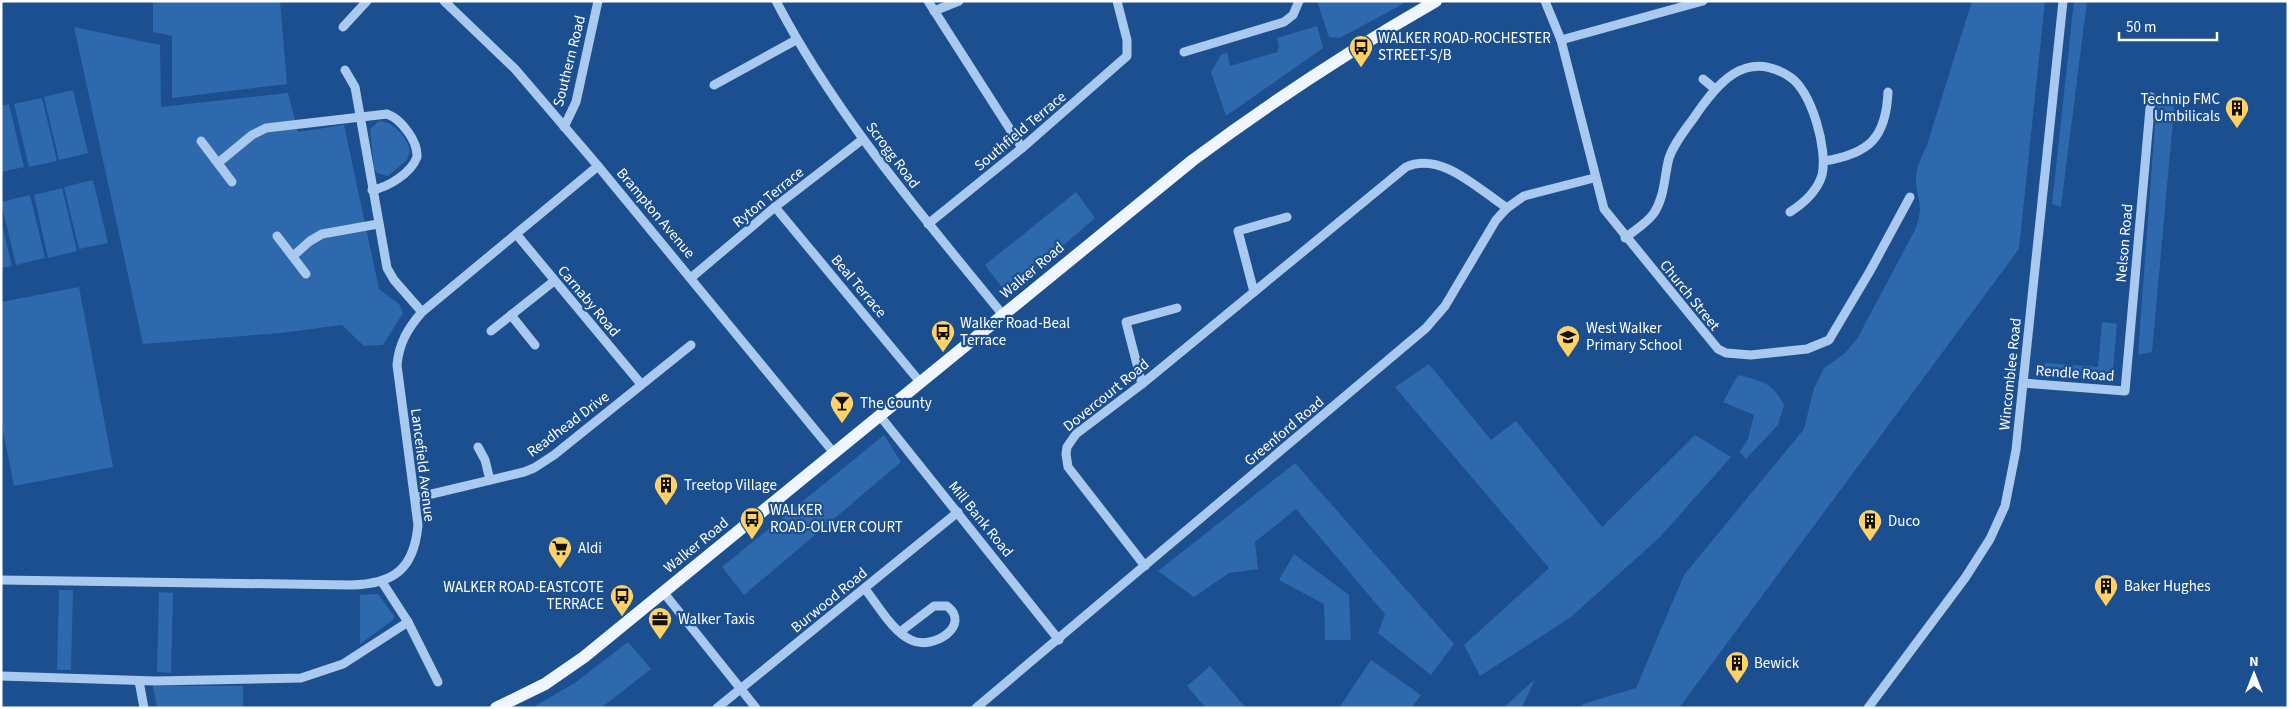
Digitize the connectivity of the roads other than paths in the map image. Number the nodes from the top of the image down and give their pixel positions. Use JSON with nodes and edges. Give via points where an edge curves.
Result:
{"nodes":[{"id":1,"x":367,"y":1,"type":"edge"},
{"id":2,"x":444,"y":1,"type":"edge"},
{"id":3,"x":598,"y":1,"type":"edge"},
{"id":4,"x":776,"y":1,"type":"edge"},
{"id":5,"x":928,"y":1,"type":"edge"},
{"id":6,"x":959,"y":1,"type":"edge"},
{"id":7,"x":1117,"y":1,"type":"edge"},
{"id":8,"x":1299,"y":1,"type":"edge"},
{"id":9,"x":1436,"y":1,"type":"edge"},
{"id":10,"x":1545,"y":1,"type":"edge"},
{"id":11,"x":1703,"y":1,"type":"edge"},
{"id":12,"x":2062,"y":1,"type":"edge"},
{"id":13,"x":934,"y":11,"type":"junction"},
{"id":14,"x":343,"y":27,"type":"dead end"},
{"id":15,"x":796,"y":40,"type":"junction"},
{"id":16,"x":1561,"y":40,"type":"junction"},
{"id":17,"x":1184,"y":52,"type":"dead end"},
{"id":18,"x":345,"y":70,"type":"dead end"},
{"id":19,"x":1703,"y":79,"type":"dead end"},
{"id":20,"x":714,"y":85,"type":"dead end"},
{"id":21,"x":1715,"y":89,"type":"junction"},
{"id":22,"x":1888,"y":92,"type":"dead end"},
{"id":23,"x":2151,"y":97,"type":"dead end"},
{"id":24,"x":359,"y":116,"type":"junction"},
{"id":25,"x":564,"y":127,"type":"junction"},
{"id":26,"x":863,"y":139,"type":"junction"},
{"id":27,"x":200,"y":141,"type":"dead end"},
{"id":28,"x":1022,"y":148,"type":"junction"},
{"id":29,"x":1824,"y":161,"type":"junction"},
{"id":30,"x":218,"y":163,"type":"junction"},
{"id":31,"x":598,"y":166,"type":"junction"},
{"id":32,"x":1594,"y":178,"type":"junction"},
{"id":33,"x":232,"y":182,"type":"dead end"},
{"id":34,"x":372,"y":190,"type":"junction"},
{"id":35,"x":1910,"y":198,"type":"dead end"},
{"id":36,"x":775,"y":208,"type":"junction"},
{"id":37,"x":1506,"y":208,"type":"junction"},
{"id":38,"x":1790,"y":212,"type":"dead end"},
{"id":39,"x":1287,"y":218,"type":"dead end"},
{"id":40,"x":378,"y":224,"type":"junction"},
{"id":41,"x":928,"y":224,"type":"junction"},
{"id":42,"x":517,"y":235,"type":"junction"},
{"id":43,"x":277,"y":236,"type":"dead end"},
{"id":44,"x":1625,"y":238,"type":"junction"},
{"id":45,"x":293,"y":256,"type":"junction"},
{"id":46,"x":306,"y":274,"type":"dead end"},
{"id":47,"x":692,"y":277,"type":"junction"},
{"id":48,"x":554,"y":281,"type":"junction"},
{"id":49,"x":1254,"y":292,"type":"junction"},
{"id":50,"x":1176,"y":308,"type":"dead end"},
{"id":51,"x":422,"y":312,"type":"junction"},
{"id":52,"x":511,"y":315,"type":"junction"},
{"id":53,"x":1003,"y":315,"type":"junction"},
{"id":54,"x":491,"y":331,"type":"dead end"},
{"id":55,"x":535,"y":345,"type":"dead end"},
{"id":56,"x":691,"y":345,"type":"dead end"},
{"id":57,"x":920,"y":382,"type":"junction"},
{"id":58,"x":2023,"y":383,"type":"junction"},
{"id":59,"x":642,"y":384,"type":"junction"},
{"id":60,"x":1142,"y":384,"type":"junction"},
{"id":61,"x":2125,"y":391,"type":"joint"},
{"id":62,"x":880,"y":416,"type":"junction"},
{"id":63,"x":478,"y":448,"type":"dead end"},
{"id":64,"x":834,"y":453,"type":"junction"},
{"id":65,"x":490,"y":480,"type":"junction"},
{"id":66,"x":415,"y":498,"type":"junction"},
{"id":67,"x":958,"y":512,"type":"junction"},
{"id":68,"x":1145,"y":566,"type":"junction"},
{"id":69,"x":1,"y":580,"type":"edge"},
{"id":70,"x":382,"y":582,"type":"junction"},
{"id":71,"x":865,"y":589,"type":"junction"},
{"id":72,"x":664,"y":593,"type":"junction"},
{"id":73,"x":408,"y":622,"type":"junction"},
{"id":74,"x":900,"y":632,"type":"junction"},
{"id":75,"x":1059,"y":640,"type":"junction"},
{"id":76,"x":1,"y":676,"type":"edge"},
{"id":77,"x":139,"y":681,"type":"junction"},
{"id":78,"x":438,"y":682,"type":"dead end"},
{"id":79,"x":741,"y":688,"type":"junction"},
{"id":80,"x":144,"y":708,"type":"edge"},
{"id":81,"x":496,"y":708,"type":"edge"},
{"id":82,"x":717,"y":708,"type":"edge"},
{"id":83,"x":756,"y":708,"type":"edge"},
{"id":84,"x":976,"y":708,"type":"edge"},
{"id":85,"x":1868,"y":708,"type":"edge"}],
"edges":[{"from":1,"to":14,"type":"street"},
{"from":2,"to":25,"type":"street","name":"Brampton Avenue","via":[[514,69]]},
{"from":3,"to":25,"type":"street","name":"Southern Road","via":[[576,102]]},
{"from":4,"to":15,"type":"street","name":"Scrogg Road"},
{"from":5,"to":13,"type":"street"},
{"from":6,"to":13,"type":"street"},
{"from":7,"to":28,"type":"street","name":"Southfield Terrace","via":[[1127,40],[1127,56]]},
{"from":8,"to":17,"type":"street","via":[[1293,15],[1284,22]]},
{"from":9,"to":53,"type":"main road","name":"Walker Road","via":[[1336,61],[1230,132]]},
{"from":10,"to":16,"type":"street","name":"Church Street"},
{"from":11,"to":16,"type":"street"},
{"from":12,"to":58,"type":"street","name":"Wincomblee Road"},
{"from":13,"to":28,"type":"street"},
{"from":15,"to":20,"type":"street"},
{"from":15,"to":26,"type":"street","name":"Scrogg Road"},
{"from":16,"to":32,"type":"street","name":"Church Street"},
{"from":18,"to":24,"type":"street","via":[[355,87]]},
{"from":19,"to":21,"type":"street"},
{"from":21,"to":29,"type":"street","via":[[1732,73],[1744,68],[1768,69],[1790,77],[1806,95]]},
{"from":21,"to":44,"type":"street","via":[[1669,158],[1664,192],[1653,213]]},
{"from":22,"to":29,"type":"street","via":[[1886,117],[1877,137],[1859,151]]},
{"from":23,"to":61,"type":"street","name":"Nelson Road"},
{"from":24,"to":30,"type":"street","via":[[266,128],[252,135]]},
{"from":24,"to":34,"type":"street"},
{"from":24,"to":34,"type":"street","via":[[392,116],[414,141],[418,152],[410,168],[389,185]]},
{"from":25,"to":31,"type":"street","name":"Brampton Avenue"},
{"from":26,"to":36,"type":"street","name":"Ryton Terrace"},
{"from":26,"to":41,"type":"street","name":"Scrogg Road"},
{"from":27,"to":30,"type":"street"},
{"from":28,"to":41,"type":"street","name":"Southfield Terrace"},
{"from":29,"to":38,"type":"street","via":[[1822,176],[1815,190]]},
{"from":30,"to":33,"type":"street"},
{"from":31,"to":42,"type":"street","name":"Lancefield Avenue"},
{"from":31,"to":47,"type":"street","name":"Brampton Avenue"},
{"from":32,"to":37,"type":"street","name":"Greenford Road","via":[[1524,196]]},
{"from":32,"to":44,"type":"street","name":"Church Street","via":[[1604,209]]},
{"from":34,"to":40,"type":"street"},
{"from":35,"to":44,"type":"street","name":"Church Street","via":[[1834,334],[1824,344],[1807,349],[1739,355],[1718,349]]},
{"from":36,"to":47,"type":"street","name":"Ryton Terrace"},
{"from":36,"to":57,"type":"street","name":"Beal Terrace"},
{"from":37,"to":49,"type":"street","name":"Dovercourt Road","via":[[1444,166],[1416,162],[1396,174]]},
{"from":37,"to":68,"type":"street","name":"Greenford Road","via":[[1446,306],[1426,328]]},
{"from":39,"to":49,"type":"street","via":[[1238,230]]},
{"from":40,"to":45,"type":"street","via":[[322,234]]},
{"from":40,"to":51,"type":"street","via":[[390,274]]},
{"from":41,"to":53,"type":"street","name":"Scrogg Road"},
{"from":42,"to":48,"type":"street","name":"Carnaby Road"},
{"from":42,"to":51,"type":"street","name":"Lancefield Avenue"},
{"from":43,"to":45,"type":"street"},
{"from":45,"to":46,"type":"street"},
{"from":47,"to":64,"type":"street","name":"Brampton Avenue"},
{"from":48,"to":52,"type":"street"},
{"from":48,"to":59,"type":"street","name":"Carnaby Road"},
{"from":49,"to":60,"type":"street","name":"Dovercourt Road"},
{"from":50,"to":60,"type":"street","via":[[1126,322]]},
{"from":51,"to":66,"type":"street","name":"Lancefield Avenue","via":[[408,329],[397,365]]},
{"from":52,"to":54,"type":"street"},
{"from":52,"to":55,"type":"street"},
{"from":53,"to":57,"type":"main road","name":"Walker Road"},
{"from":56,"to":59,"type":"street","name":"Readhead Drive"},
{"from":57,"to":62,"type":"main road","name":"Walker Road"},
{"from":58,"to":61,"type":"street","name":"Rendle Road"},
{"from":58,"to":85,"type":"street","name":"Wincomblee Road","via":[[2014,469],[2005,506],[1994,531],[1965,578]]},
{"from":59,"to":65,"type":"street","name":"Readhead Drive","via":[[544,462],[524,472]]},
{"from":60,"to":68,"type":"street","name":"Dovercourt Road","via":[[1076,434],[1070,440],[1066,454],[1068,467]]},
{"from":62,"to":64,"type":"main road","name":"Walker Road"},
{"from":62,"to":67,"type":"street","name":"Mill Bank Road"},
{"from":63,"to":65,"type":"street"},
{"from":64,"to":72,"type":"main road","name":"Walker Road"},
{"from":65,"to":66,"type":"street","name":"Readhead Drive"},
{"from":66,"to":70,"type":"street","name":"Lancefield Avenue","via":[[418,525],[414,547],[400,570]]},
{"from":67,"to":71,"type":"street","name":"Burwood Road"},
{"from":67,"to":75,"type":"street","name":"Mill Bank Road"},
{"from":68,"to":75,"type":"street","name":"Greenford Road"},
{"from":69,"to":70,"type":"street","name":"Lancefield Avenue","via":[[351,586]]},
{"from":70,"to":73,"type":"street"},
{"from":71,"to":74,"type":"street"},
{"from":71,"to":79,"type":"street","name":"Burwood Road"},
{"from":72,"to":79,"type":"street"},
{"from":72,"to":81,"type":"main road","name":"Walker Road","via":[[564,672]]},
{"from":73,"to":77,"type":"street","via":[[343,664],[312,676],[276,680]]},
{"from":73,"to":78,"type":"street"},
{"from":74,"to":74,"type":"street","via":[[934,606],[947,606],[955,616],[956,623],[952,629],[929,644],[911,640]]},
{"from":75,"to":84,"type":"street","name":"Greenford Road"},
{"from":76,"to":77,"type":"street"},
{"from":77,"to":80,"type":"street"},
{"from":79,"to":82,"type":"street","name":"Burwood Road"},
{"from":79,"to":83,"type":"street"}]}
